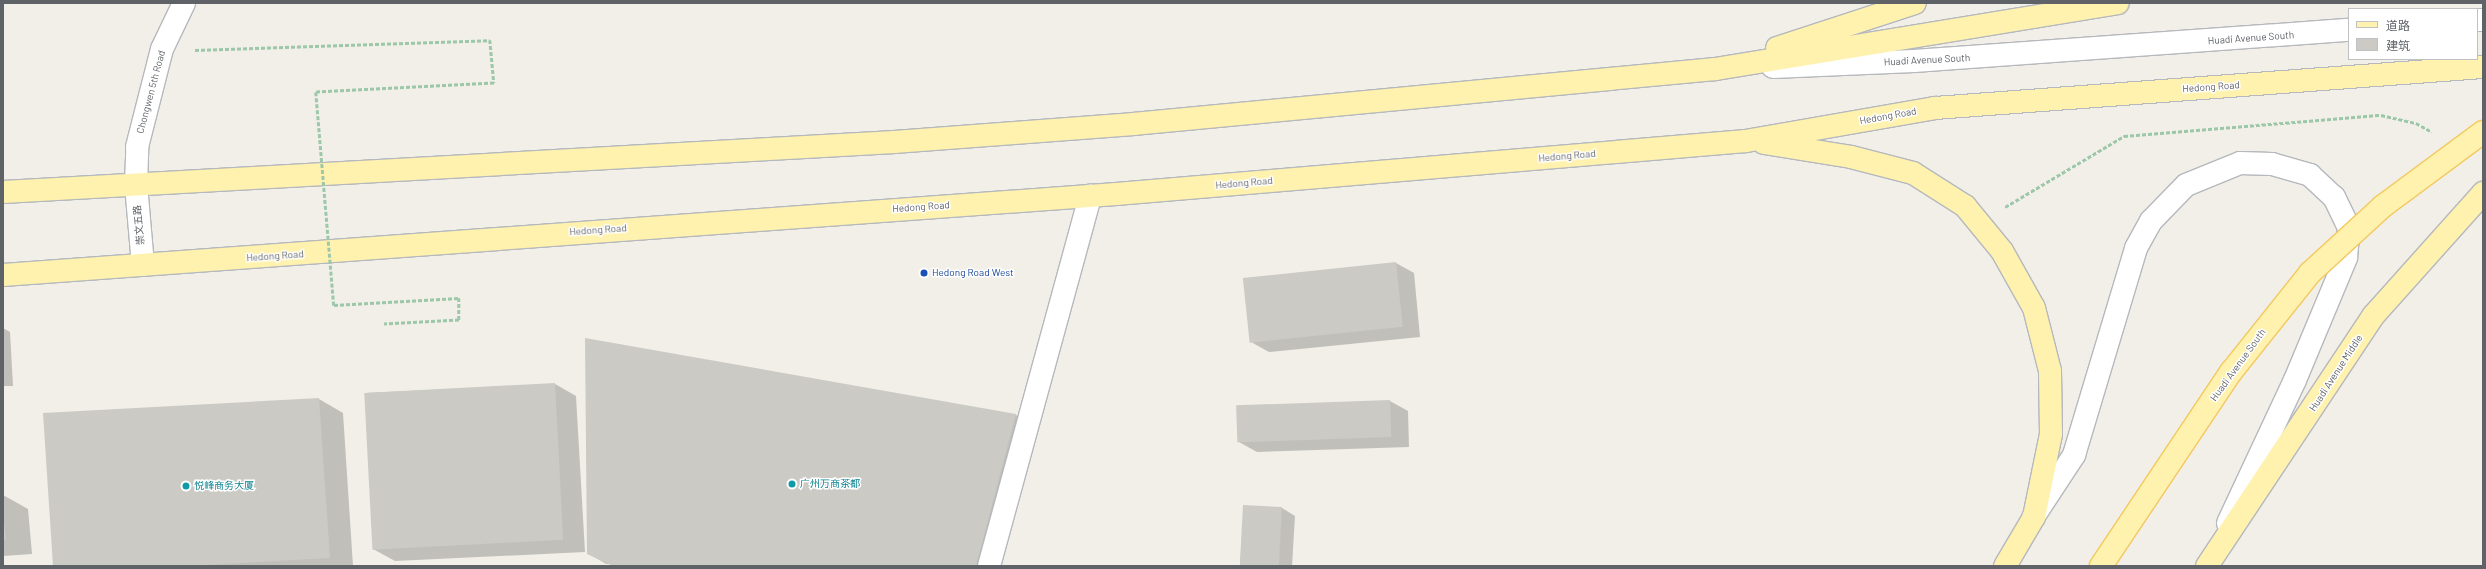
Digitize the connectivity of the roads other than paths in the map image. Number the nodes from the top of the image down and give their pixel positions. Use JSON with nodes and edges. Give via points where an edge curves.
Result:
{"nodes":[{"id":1,"x":184,"y":3,"type":"edge"},
{"id":2,"x":1915,"y":3,"type":"edge"},
{"id":3,"x":2118,"y":3,"type":"edge"},
{"id":4,"x":2348,"y":30,"type":"edge"},
{"id":5,"x":2483,"y":67,"type":"edge"},
{"id":6,"x":1715,"y":69,"type":"junction"},
{"id":7,"x":2483,"y":132,"type":"edge"},
{"id":8,"x":1746,"y":140,"type":"junction"},
{"id":9,"x":136,"y":185,"type":"junction"},
{"id":10,"x":3,"y":192,"type":"edge"},
{"id":11,"x":2483,"y":193,"type":"edge"},
{"id":12,"x":1090,"y":196,"type":"junction"},
{"id":13,"x":142,"y":265,"type":"junction"},
{"id":14,"x":3,"y":275,"type":"edge"},
{"id":15,"x":2034,"y":517,"type":"junction"},
{"id":16,"x":989,"y":566,"type":"edge"},
{"id":17,"x":2005,"y":566,"type":"edge"},
{"id":18,"x":2100,"y":566,"type":"edge"},
{"id":19,"x":2208,"y":566,"type":"edge"}],
"edges":[{"from":1,"to":9,"type":"street","name":"Chongwen 5th Road","via":[[162,49],[148,98],[137,147]]},
{"from":2,"to":6,"type":"main road"},
{"from":3,"to":6,"type":"main road"},
{"from":4,"to":6,"type":"street","name":"Huadi Avenue South","via":[[1914,61]]},
{"from":5,"to":8,"type":"main road","name":"Hedong Road","via":[[1935,108]]},
{"from":6,"to":9,"type":"main road","via":[[1133,124],[895,142]]},
{"from":7,"to":18,"type":"main road","name":"Huadi Avenue South","bridge":true,"via":[[2383,206],[2310,273],[2231,372]]},
{"from":8,"to":12,"type":"main road","name":"Hedong Road"},
{"from":8,"to":15,"type":"main road","via":[[1851,157],[1913,173],[1965,206],[2002,251],[2034,308],[2050,371],[2051,434]]},
{"from":9,"to":10,"type":"main road"},
{"from":9,"to":13,"type":"street","name":"崇文五路"},
{"from":11,"to":19,"type":"main road","name":"Huadi Avenue Middle","via":[[2374,315]]},
{"from":12,"to":13,"type":"main road","name":"Hedong Road"},
{"from":12,"to":16,"type":"street"},
{"from":13,"to":14,"type":"main road","name":"Hedong Road"},
{"from":15,"to":17,"type":"main road"},
{"from":15,"to":19,"type":"street","via":[[2074,455],[2136,248],[2151,221],[2186,185],[2240,163],[2272,164],[2310,175],[2334,197],[2349,228],[2346,258],[2295,380]]}]}
